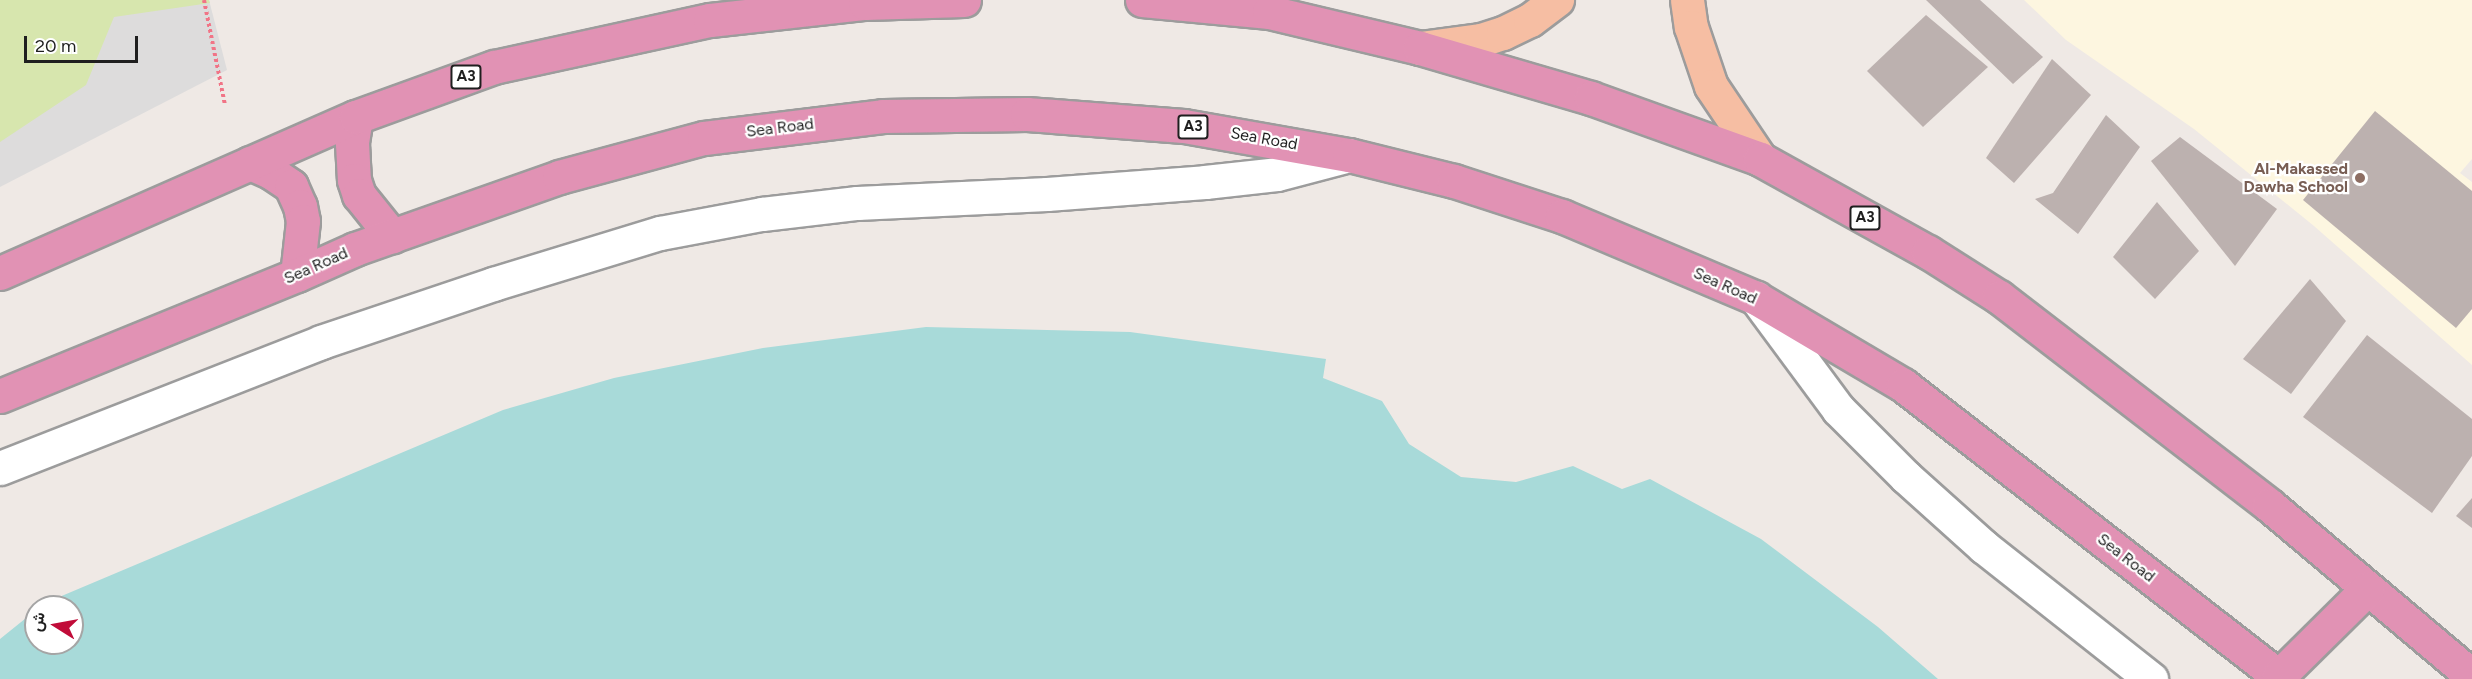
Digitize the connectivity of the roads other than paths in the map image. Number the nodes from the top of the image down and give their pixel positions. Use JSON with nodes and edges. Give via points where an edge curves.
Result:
{"nodes":[{"id":1,"x":964,"y":0,"type":"edge"},
{"id":2,"x":1142,"y":0,"type":"edge"},
{"id":3,"x":1151,"y":0,"type":"edge"},
{"id":4,"x":1557,"y":0,"type":"edge"},
{"id":5,"x":1687,"y":0,"type":"edge"},
{"id":6,"x":1420,"y":48,"type":"junction"},
{"id":7,"x":356,"y":117,"type":"junction"},
{"id":8,"x":1349,"y":154,"type":"junction"},
{"id":9,"x":1760,"y":159,"type":"junction"},
{"id":10,"x":250,"y":163,"type":"junction"},
{"id":11,"x":392,"y":236,"type":"junction"},
{"id":12,"x":0,"y":273,"type":"edge"},
{"id":13,"x":297,"y":275,"type":"junction"},
{"id":14,"x":1756,"y":298,"type":"junction"},
{"id":15,"x":0,"y":396,"type":"edge"},
{"id":16,"x":0,"y":468,"type":"edge"},
{"id":17,"x":2367,"y":589,"type":"junction"},
{"id":18,"x":2472,"y":676,"type":"edge"},
{"id":19,"x":2281,"y":678,"type":"edge"},
{"id":20,"x":2151,"y":679,"type":"edge"}],
"edges":[{"from":1,"to":7,"type":"highway","number":"A3","via":[[865,3],[710,20],[494,68]]},
{"from":2,"to":3,"type":"highway","number":"A3"},
{"from":3,"to":6,"type":"highway","number":"A3","via":[[1269,12]]},
{"from":4,"to":6,"type":"main road","via":[[1503,33]]},
{"from":5,"to":9,"type":"main road","via":[[1691,27],[1711,86]]},
{"from":6,"to":9,"type":"highway","number":"A3","via":[[1581,95]]},
{"from":7,"to":10,"type":"highway","number":"A3"},
{"from":7,"to":11,"type":"highway","via":[[352,143],[354,180],[359,195]]},
{"from":8,"to":11,"type":"highway","name":"Sea Road","number":"A3","via":[[1184,126],[1027,114],[883,116],[704,138],[559,177]]},
{"from":8,"to":14,"type":"highway","name":"Sea Road","number":"A3","via":[[1454,181],[1562,216]]},
{"from":8,"to":16,"type":"street","via":[[1277,174],[1205,183],[857,203],[660,232],[321,342]]},
{"from":9,"to":17,"type":"highway","number":"A3","via":[[1928,252],[1999,297],[2269,505]]},
{"from":10,"to":12,"type":"highway","number":"A3"},
{"from":10,"to":13,"type":"highway","via":[[291,186],[300,206],[303,221]]},
{"from":11,"to":13,"type":"highway","name":"Sea Road","number":"A3"},
{"from":13,"to":15,"type":"highway","name":"Sea Road","number":"A3"},
{"from":14,"to":19,"type":"highway","name":"Sea Road","number":"A3","via":[[1903,385]]},
{"from":14,"to":20,"type":"street","via":[[1838,409],[1906,477],[1984,547]]},
{"from":17,"to":18,"type":"highway","number":"A3"},
{"from":17,"to":19,"type":"highway"}]}
